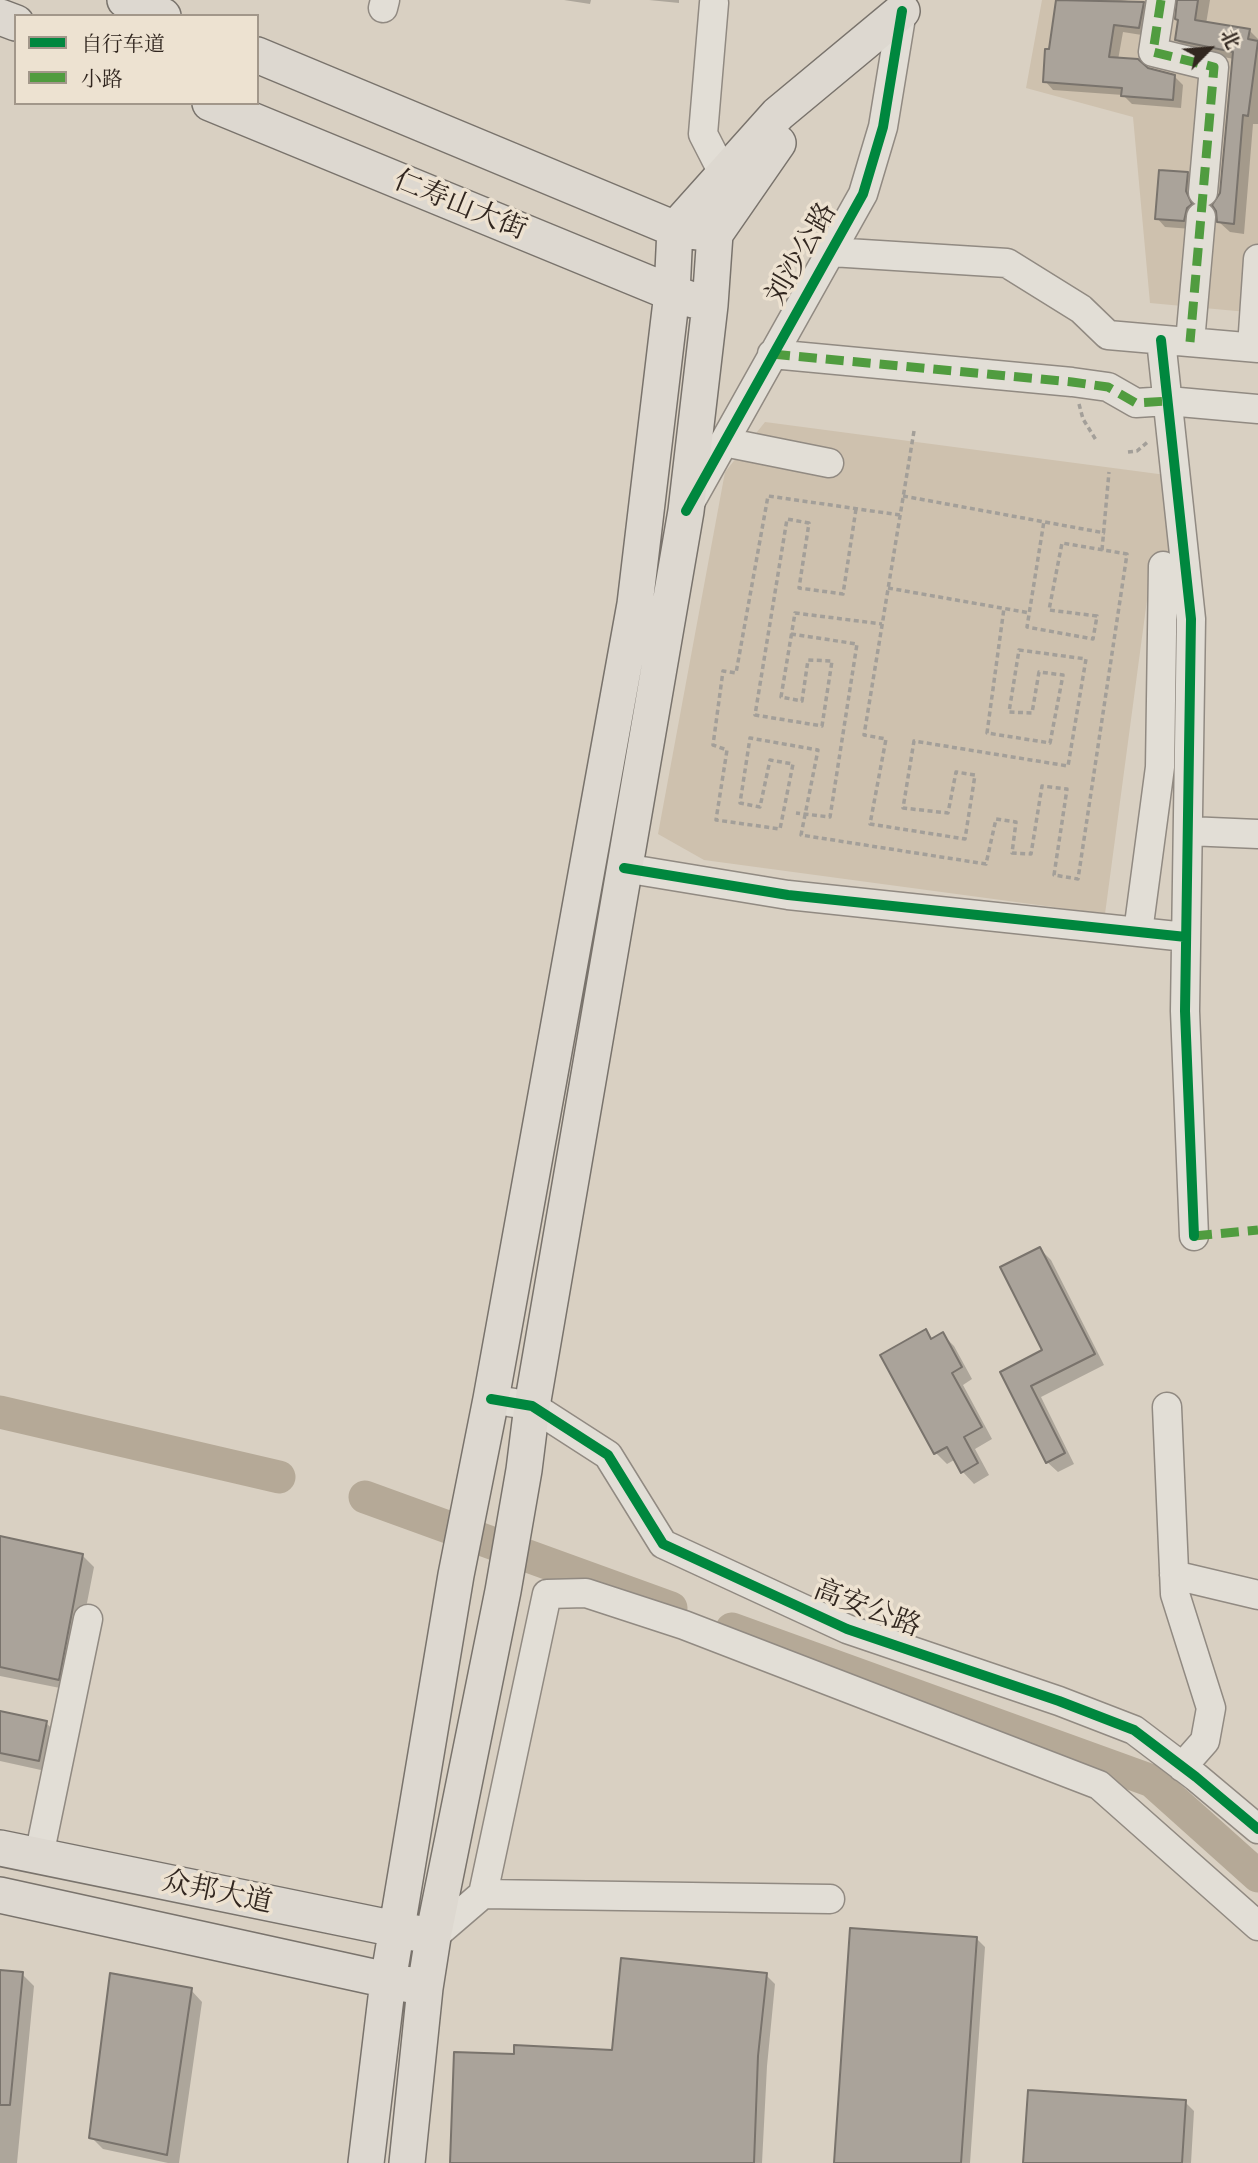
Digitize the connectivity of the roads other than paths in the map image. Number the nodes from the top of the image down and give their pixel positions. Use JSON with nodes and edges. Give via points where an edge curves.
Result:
{"nodes":[{"id":1,"x":125,"y":0,"type":"edge"},
{"id":2,"x":1161,"y":0,"type":"edge"},
{"id":3,"x":713,"y":3,"type":"dead end"},
{"id":4,"x":902,"y":5,"type":"edge"},
{"id":5,"x":158,"y":14,"type":"edge"},
{"id":6,"x":259,"y":56,"type":"edge"},
{"id":7,"x":215,"y":105,"type":"edge"},
{"id":8,"x":724,"y":174,"type":"junction"},
{"id":9,"x":675,"y":229,"type":"junction"},
{"id":10,"x":715,"y":234,"type":"junction"},
{"id":11,"x":831,"y":252,"type":"junction"},
{"id":12,"x":1258,"y":259,"type":"edge"},
{"id":13,"x":672,"y":293,"type":"junction"},
{"id":14,"x":710,"y":305,"type":"junction"},
{"id":15,"x":1161,"y":340,"type":"junction"},
{"id":16,"x":1189,"y":342,"type":"junction"},
{"id":17,"x":1255,"y":348,"type":"edge"},
{"id":18,"x":772,"y":354,"type":"junction"},
{"id":19,"x":1168,"y":401,"type":"junction"},
{"id":20,"x":1258,"y":409,"type":"edge"},
{"id":21,"x":724,"y":442,"type":"junction"},
{"id":22,"x":829,"y":463,"type":"dead end"},
{"id":23,"x":686,"y":511,"type":"junction"},
{"id":24,"x":1163,"y":566,"type":"dead end"},
{"id":25,"x":1188,"y":831,"type":"junction"},
{"id":26,"x":1258,"y":834,"type":"edge"},
{"id":27,"x":624,"y":868,"type":"junction"},
{"id":28,"x":1138,"y":932,"type":"junction"},
{"id":29,"x":1186,"y":937,"type":"junction"},
{"id":30,"x":1194,"y":1236,"type":"dead end"},
{"id":31,"x":491,"y":1399,"type":"junction"},
{"id":32,"x":532,"y":1406,"type":"junction"},
{"id":33,"x":1167,"y":1407,"type":"dead end"},
{"id":34,"x":1174,"y":1575,"type":"junction"},
{"id":35,"x":1258,"y":1595,"type":"edge"},
{"id":36,"x":88,"y":1619,"type":"dead end"},
{"id":37,"x":1182,"y":1767,"type":"junction"},
{"id":38,"x":1258,"y":1829,"type":"edge"},
{"id":39,"x":0,"y":1848,"type":"edge"},
{"id":40,"x":39,"y":1856,"type":"junction"},
{"id":41,"x":483,"y":1894,"type":"junction"},
{"id":42,"x":0,"y":1895,"type":"edge"},
{"id":43,"x":830,"y":1899,"type":"dead end"},
{"id":44,"x":1258,"y":1926,"type":"edge"},
{"id":45,"x":398,"y":1930,"type":"junction"},
{"id":46,"x":433,"y":1937,"type":"junction"},
{"id":47,"x":388,"y":1981,"type":"junction"},
{"id":48,"x":425,"y":1988,"type":"junction"},
{"id":49,"x":366,"y":2163,"type":"edge"},
{"id":50,"x":407,"y":2163,"type":"edge"}],
"edges":[{"from":1,"to":5,"type":"main road"},
{"from":2,"to":16,"type":"street","via":[[1153,52],[1214,67]]},
{"from":3,"to":8,"type":"street","via":[[703,134]]},
{"from":4,"to":8,"type":"main road","via":[[778,114]]},
{"from":4,"to":10,"type":"main road","via":[[792,123]]},
{"from":4,"to":11,"type":"street","name":"刘沙公路","via":[[883,127],[863,194]]},
{"from":6,"to":9,"type":"main road"},
{"from":7,"to":13,"type":"main road","name":"仁寿山大街"},
{"from":8,"to":9,"type":"main road"},
{"from":9,"to":10,"type":"main road"},
{"from":9,"to":13,"type":"main road"},
{"from":10,"to":14,"type":"main road"},
{"from":11,"to":15,"type":"street","via":[[1007,262],[1081,309],[1108,335]]},
{"from":11,"to":18,"type":"street","name":"刘沙公路"},
{"from":12,"to":17,"type":"street"},
{"from":13,"to":14,"type":"main road","name":"仁寿山大街"},
{"from":13,"to":31,"type":"main road","via":[[635,604]]},
{"from":14,"to":23,"type":"main road"},
{"from":15,"to":16,"type":"street"},
{"from":15,"to":19,"type":"street"},
{"from":16,"to":17,"type":"street"},
{"from":18,"to":19,"type":"street","via":[[1072,382],[1108,387],[1136,403]]},
{"from":18,"to":21,"type":"street","name":"刘沙公路"},
{"from":19,"to":20,"type":"street"},
{"from":19,"to":25,"type":"street","via":[[1191,619]]},
{"from":21,"to":22,"type":"street"},
{"from":21,"to":23,"type":"street","name":"刘沙公路"},
{"from":23,"to":27,"type":"main road"},
{"from":24,"to":28,"type":"street","via":[[1160,767]]},
{"from":25,"to":26,"type":"street"},
{"from":25,"to":29,"type":"street"},
{"from":27,"to":28,"type":"street","via":[[788,895]]},
{"from":27,"to":32,"type":"main road"},
{"from":28,"to":29,"type":"street"},
{"from":29,"to":30,"type":"street"},
{"from":31,"to":32,"type":"street","name":"高安公路"},
{"from":31,"to":45,"type":"main road","via":[[456,1575]]},
{"from":32,"to":37,"type":"street","name":"高安公路","via":[[608,1455],[663,1544],[846,1629],[1134,1730]]},
{"from":32,"to":46,"type":"main road","via":[[503,1591]]},
{"from":33,"to":34,"type":"street"},
{"from":34,"to":35,"type":"street"},
{"from":34,"to":37,"type":"street","via":[[1175,1594],[1211,1708],[1205,1741]]},
{"from":36,"to":40,"type":"street"},
{"from":37,"to":38,"type":"street","name":"高安公路"},
{"from":39,"to":40,"type":"main road","name":"众邦大道"},
{"from":40,"to":45,"type":"main road","name":"众邦大道"},
{"from":41,"to":43,"type":"street"},
{"from":41,"to":44,"type":"street","via":[[547,1594],[586,1593],[684,1625],[1099,1785]]},
{"from":41,"to":46,"type":"street"},
{"from":42,"to":47,"type":"main road","name":"众邦大道"},
{"from":45,"to":46,"type":"main road","name":"众邦大道"},
{"from":45,"to":47,"type":"main road"},
{"from":46,"to":48,"type":"main road"},
{"from":47,"to":48,"type":"main road","name":"众邦大道"},
{"from":47,"to":49,"type":"main road"},
{"from":48,"to":50,"type":"main road"}]}
